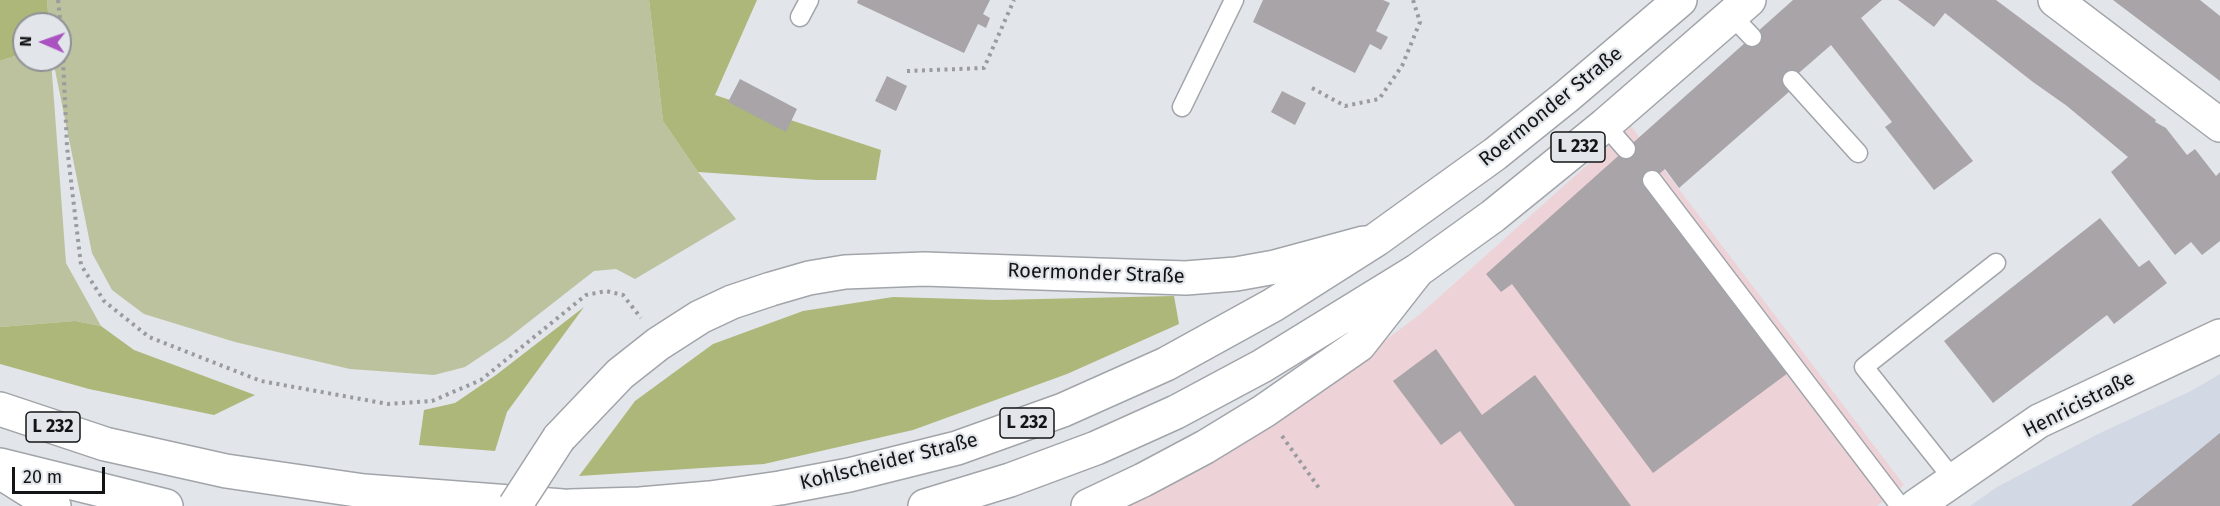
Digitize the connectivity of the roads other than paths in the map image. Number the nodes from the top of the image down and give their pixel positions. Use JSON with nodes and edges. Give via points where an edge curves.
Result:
{"nodes":[{"id":1,"x":809,"y":0,"type":"edge"},
{"id":2,"x":1234,"y":0,"type":"edge"},
{"id":3,"x":1680,"y":0,"type":"edge"},
{"id":4,"x":2055,"y":0,"type":"edge"},
{"id":5,"x":800,"y":17,"type":"dead end"},
{"id":6,"x":1744,"y":18,"type":"edge"},
{"id":7,"x":1792,"y":80,"type":"dead end"},
{"id":8,"x":1182,"y":107,"type":"dead end"},
{"id":9,"x":2220,"y":125,"type":"edge"},
{"id":10,"x":1858,"y":153,"type":"dead end"},
{"id":11,"x":1652,"y":180,"type":"dead end"},
{"id":12,"x":1377,"y":239,"type":"junction"},
{"id":13,"x":1996,"y":263,"type":"dead end"},
{"id":14,"x":1418,"y":270,"type":"junction"},
{"id":15,"x":2220,"y":336,"type":"edge"},
{"id":16,"x":0,"y":410,"type":"edge"},
{"id":17,"x":0,"y":465,"type":"edge"},
{"id":18,"x":0,"y":472,"type":"edge"},
{"id":19,"x":1953,"y":479,"type":"junction"},
{"id":20,"x":54,"y":506,"type":"edge"},
{"id":21,"x":166,"y":506,"type":"edge"},
{"id":22,"x":515,"y":506,"type":"edge"},
{"id":23,"x":563,"y":506,"type":"edge"},
{"id":24,"x":570,"y":506,"type":"edge"},
{"id":25,"x":925,"y":506,"type":"edge"},
{"id":26,"x":1088,"y":506,"type":"edge"},
{"id":27,"x":1900,"y":506,"type":"edge"},
{"id":28,"x":1916,"y":506,"type":"edge"}],
"edges":[{"from":1,"to":5,"type":"lane"},
{"from":2,"to":8,"type":"lane"},
{"from":3,"to":12,"type":"main road","name":"Roermonder Straße","number":"L 232","via":[[1566,98]]},
{"from":4,"to":9,"type":"main road"},
{"from":6,"to":14,"type":"main road","number":"L 232","via":[[1616,137],[1493,216]]},
{"from":7,"to":10,"type":"lane"},
{"from":11,"to":27,"type":"lane"},
{"from":12,"to":22,"type":"main road","name":"Roermonder Straße","bridge":true,"via":[[1275,267],[1186,278],[924,268],[844,272],[780,286],[700,317],[620,374],[559,438]]},
{"from":12,"to":24,"type":"main road","name":"Kohlscheider Straße","number":"L 232","via":[[1273,305],[1166,364],[1063,410],[957,448],[780,488],[663,502]]},
{"from":13,"to":19,"type":"lane","via":[[1864,367]]},
{"from":14,"to":25,"type":"main road","number":"L 232","via":[[1262,366],[1176,412],[1096,448]]},
{"from":14,"to":26,"type":"main road","via":[[1359,345],[1264,411],[1143,480]]},
{"from":15,"to":19,"type":"main road","name":"Henricistraße","via":[[2039,421]]},
{"from":16,"to":23,"type":"main road","number":"L 232","via":[[105,444],[226,471],[364,491]]},
{"from":17,"to":21,"type":"main road","number":"L 232"},
{"from":18,"to":20,"type":"main road"},
{"from":19,"to":28,"type":"main road","name":"Henricistraße"}]}
